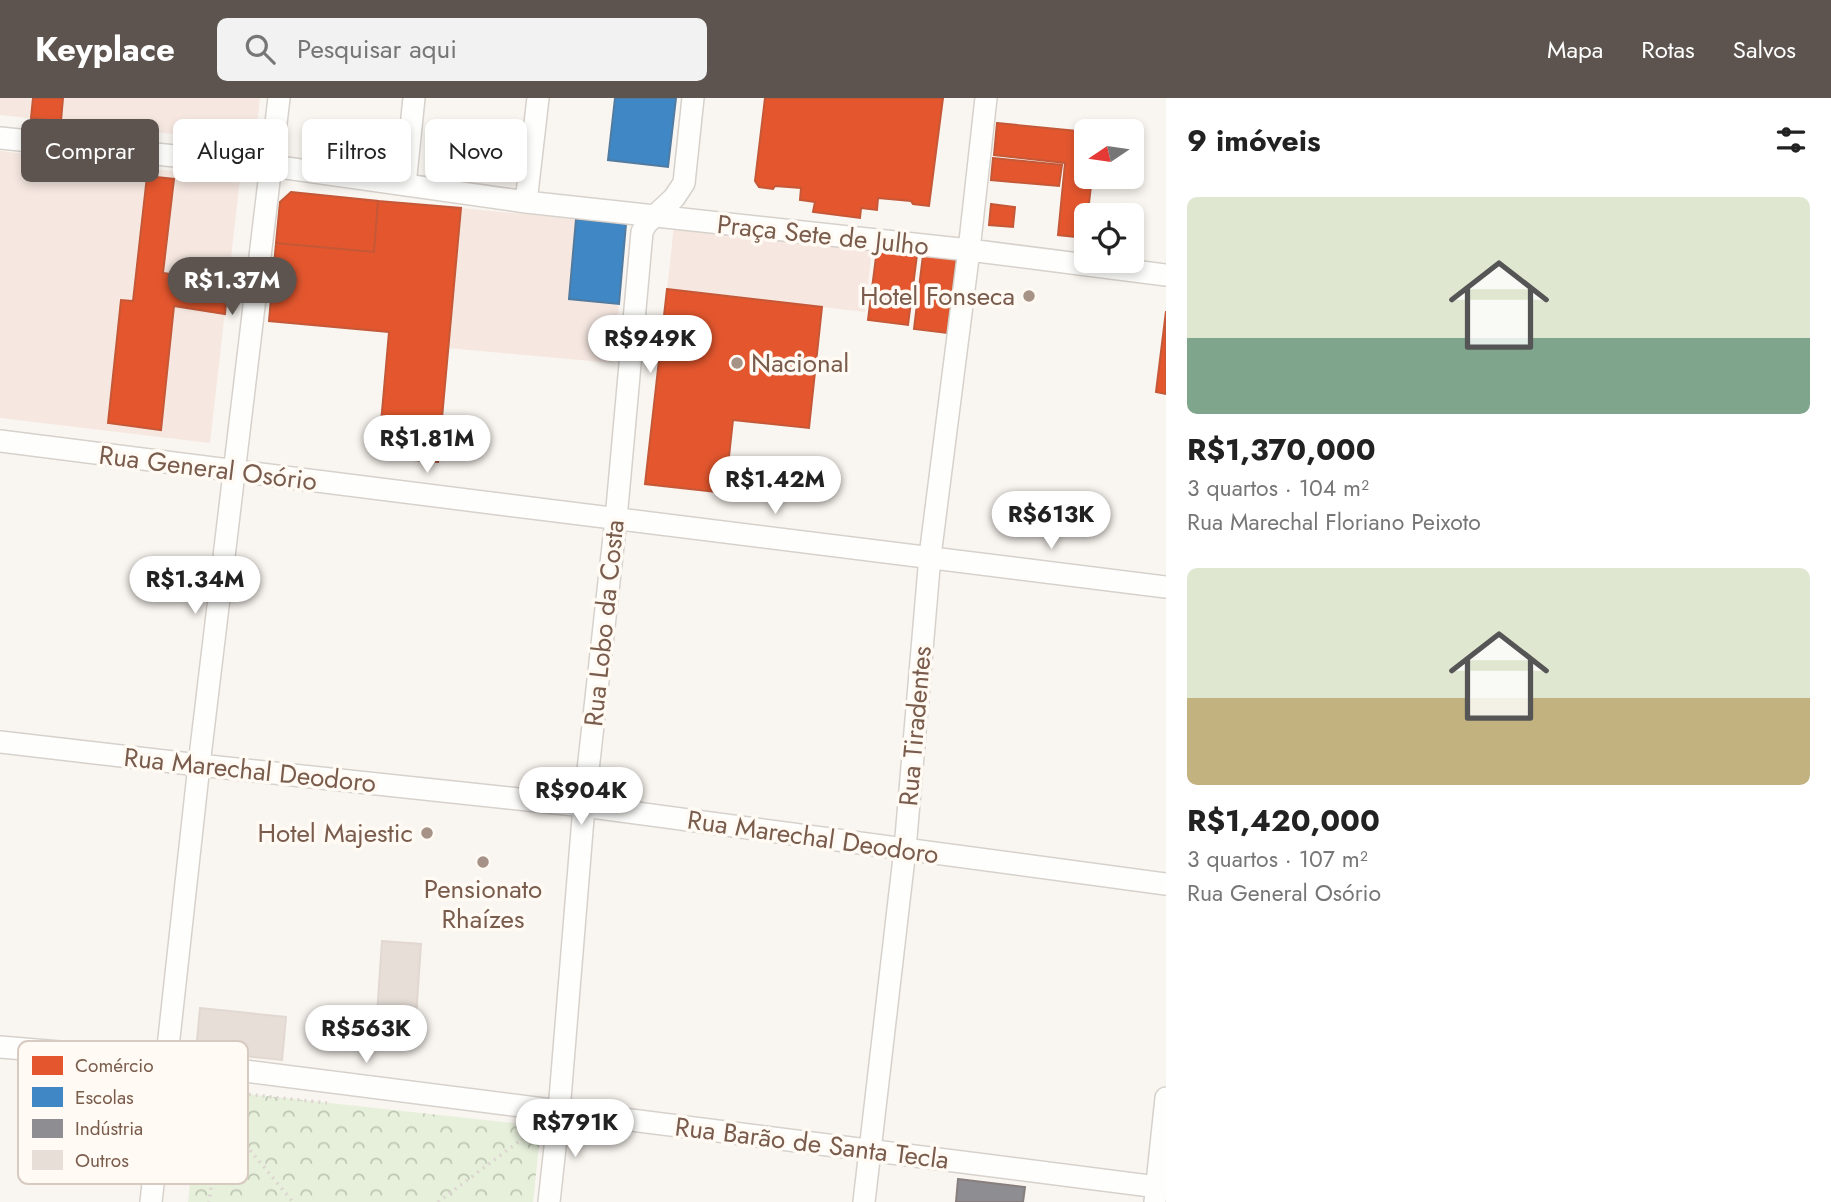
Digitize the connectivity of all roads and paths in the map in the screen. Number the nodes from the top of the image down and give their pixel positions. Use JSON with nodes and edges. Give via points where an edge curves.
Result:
{"nodes":[{"id":1,"x":279,"y":98,"type":"edge"},
{"id":2,"x":414,"y":98,"type":"edge"},
{"id":3,"x":538,"y":98,"type":"edge"},
{"id":4,"x":693,"y":98,"type":"edge"},
{"id":5,"x":986,"y":98,"type":"edge"},
{"id":6,"x":277,"y":119,"type":"edge"},
{"id":7,"x":0,"y":138,"type":"edge"},
{"id":8,"x":173,"y":156,"type":"edge"},
{"id":9,"x":288,"y":168,"type":"edge"},
{"id":10,"x":270,"y":182,"type":"edge"},
{"id":11,"x":404,"y":185,"type":"junction"},
{"id":12,"x":526,"y":202,"type":"junction"},
{"id":13,"x":654,"y":217,"type":"junction"},
{"id":14,"x":970,"y":250,"type":"junction"},
{"id":15,"x":1166,"y":275,"type":"edge"},
{"id":16,"x":0,"y":441,"type":"edge"},
{"id":17,"x":233,"y":472,"type":"junction"},
{"id":18,"x":615,"y":519,"type":"junction"},
{"id":19,"x":930,"y":556,"type":"junction"},
{"id":20,"x":1166,"y":587,"type":"edge"},
{"id":21,"x":0,"y":742,"type":"edge"},
{"id":22,"x":199,"y":765,"type":"junction"},
{"id":23,"x":584,"y":806,"type":"junction"},
{"id":24,"x":905,"y":849,"type":"junction"},
{"id":25,"x":1166,"y":884,"type":"edge"},
{"id":26,"x":169,"y":1041,"type":"edge"},
{"id":27,"x":0,"y":1047,"type":"edge"},
{"id":28,"x":18,"y":1049,"type":"edge"},
{"id":29,"x":248,"y":1071,"type":"edge"},
{"id":30,"x":248,"y":1094,"type":"edge"},
{"id":31,"x":1166,"y":1098,"type":"edge"},
{"id":32,"x":336,"y":1104,"type":"dead end"},
{"id":33,"x":559,"y":1111,"type":"junction"},
{"id":34,"x":527,"y":1124,"type":"dead end"},
{"id":35,"x":541,"y":1126,"type":"junction"},
{"id":36,"x":540,"y":1138,"type":"dead end"},
{"id":37,"x":248,"y":1147,"type":"edge"},
{"id":38,"x":870,"y":1151,"type":"junction"},
{"id":39,"x":153,"y":1184,"type":"edge"},
{"id":40,"x":212,"y":1184,"type":"edge"},
{"id":41,"x":1159,"y":1192,"type":"edge"},
{"id":42,"x":151,"y":1202,"type":"edge"},
{"id":43,"x":209,"y":1202,"type":"edge"},
{"id":44,"x":293,"y":1202,"type":"edge"},
{"id":45,"x":438,"y":1202,"type":"edge"},
{"id":46,"x":549,"y":1202,"type":"edge"},
{"id":47,"x":864,"y":1202,"type":"edge"}],
"edges":[{"from":1,"to":6,"type":"street"},
{"from":2,"to":11,"type":"street"},
{"from":3,"to":12,"type":"street"},
{"from":4,"to":13,"type":"street","via":[[684,183]]},
{"from":5,"to":14,"type":"street"},
{"from":7,"to":8,"type":"street","name":"Praça Sete de Julho"},
{"from":9,"to":11,"type":"street","name":"Praça Sete de Julho"},
{"from":10,"to":17,"type":"street"},
{"from":11,"to":12,"type":"street","name":"Praça Sete de Julho"},
{"from":12,"to":13,"type":"street","name":"Praça Sete de Julho"},
{"from":13,"to":14,"type":"street","name":"Praça Sete de Julho"},
{"from":13,"to":18,"type":"street","name":"Rua Lobo da Costa","via":[[642,232]]},
{"from":14,"to":15,"type":"street","name":"Praça Sete de Julho"},
{"from":14,"to":19,"type":"street","name":"Rua Tiradentes"},
{"from":16,"to":17,"type":"street","name":"Rua General Osório"},
{"from":17,"to":18,"type":"street","name":"Rua General Osório"},
{"from":17,"to":22,"type":"street"},
{"from":18,"to":19,"type":"street","name":"Rua General Osório"},
{"from":18,"to":23,"type":"street","name":"Rua Lobo da Costa"},
{"from":19,"to":20,"type":"street","name":"Rua General Osório"},
{"from":19,"to":24,"type":"street","name":"Rua Tiradentes"},
{"from":21,"to":22,"type":"street","name":"Rua Marechal Deodoro"},
{"from":22,"to":23,"type":"street","name":"Rua Marechal Deodoro"},
{"from":22,"to":26,"type":"street"},
{"from":23,"to":24,"type":"street","name":"Rua Marechal Deodoro"},
{"from":23,"to":33,"type":"street","name":"Rua Lobo da Costa"},
{"from":24,"to":25,"type":"street","name":"Rua Marechal Deodoro"},
{"from":24,"to":38,"type":"street","name":"Rua Tiradentes"},
{"from":27,"to":28,"type":"street","name":"Rua Barão de Santa Tecla"},
{"from":29,"to":33,"type":"street","name":"Rua Barão de Santa Tecla"},
{"from":30,"to":32,"type":"path"},
{"from":31,"to":41,"type":"street"},
{"from":33,"to":38,"type":"street","name":"Rua Barão de Santa Tecla"},
{"from":33,"to":46,"type":"street","name":"Rua Lobo da Costa"},
{"from":34,"to":35,"type":"path"},
{"from":35,"to":36,"type":"path"},
{"from":35,"to":45,"type":"path"},
{"from":37,"to":44,"type":"path"},
{"from":38,"to":41,"type":"street","name":"Rua Barão de Santa Tecla"},
{"from":38,"to":47,"type":"street","name":"Rua Tiradentes"},
{"from":39,"to":42,"type":"street"},
{"from":40,"to":43,"type":"path"}]}
